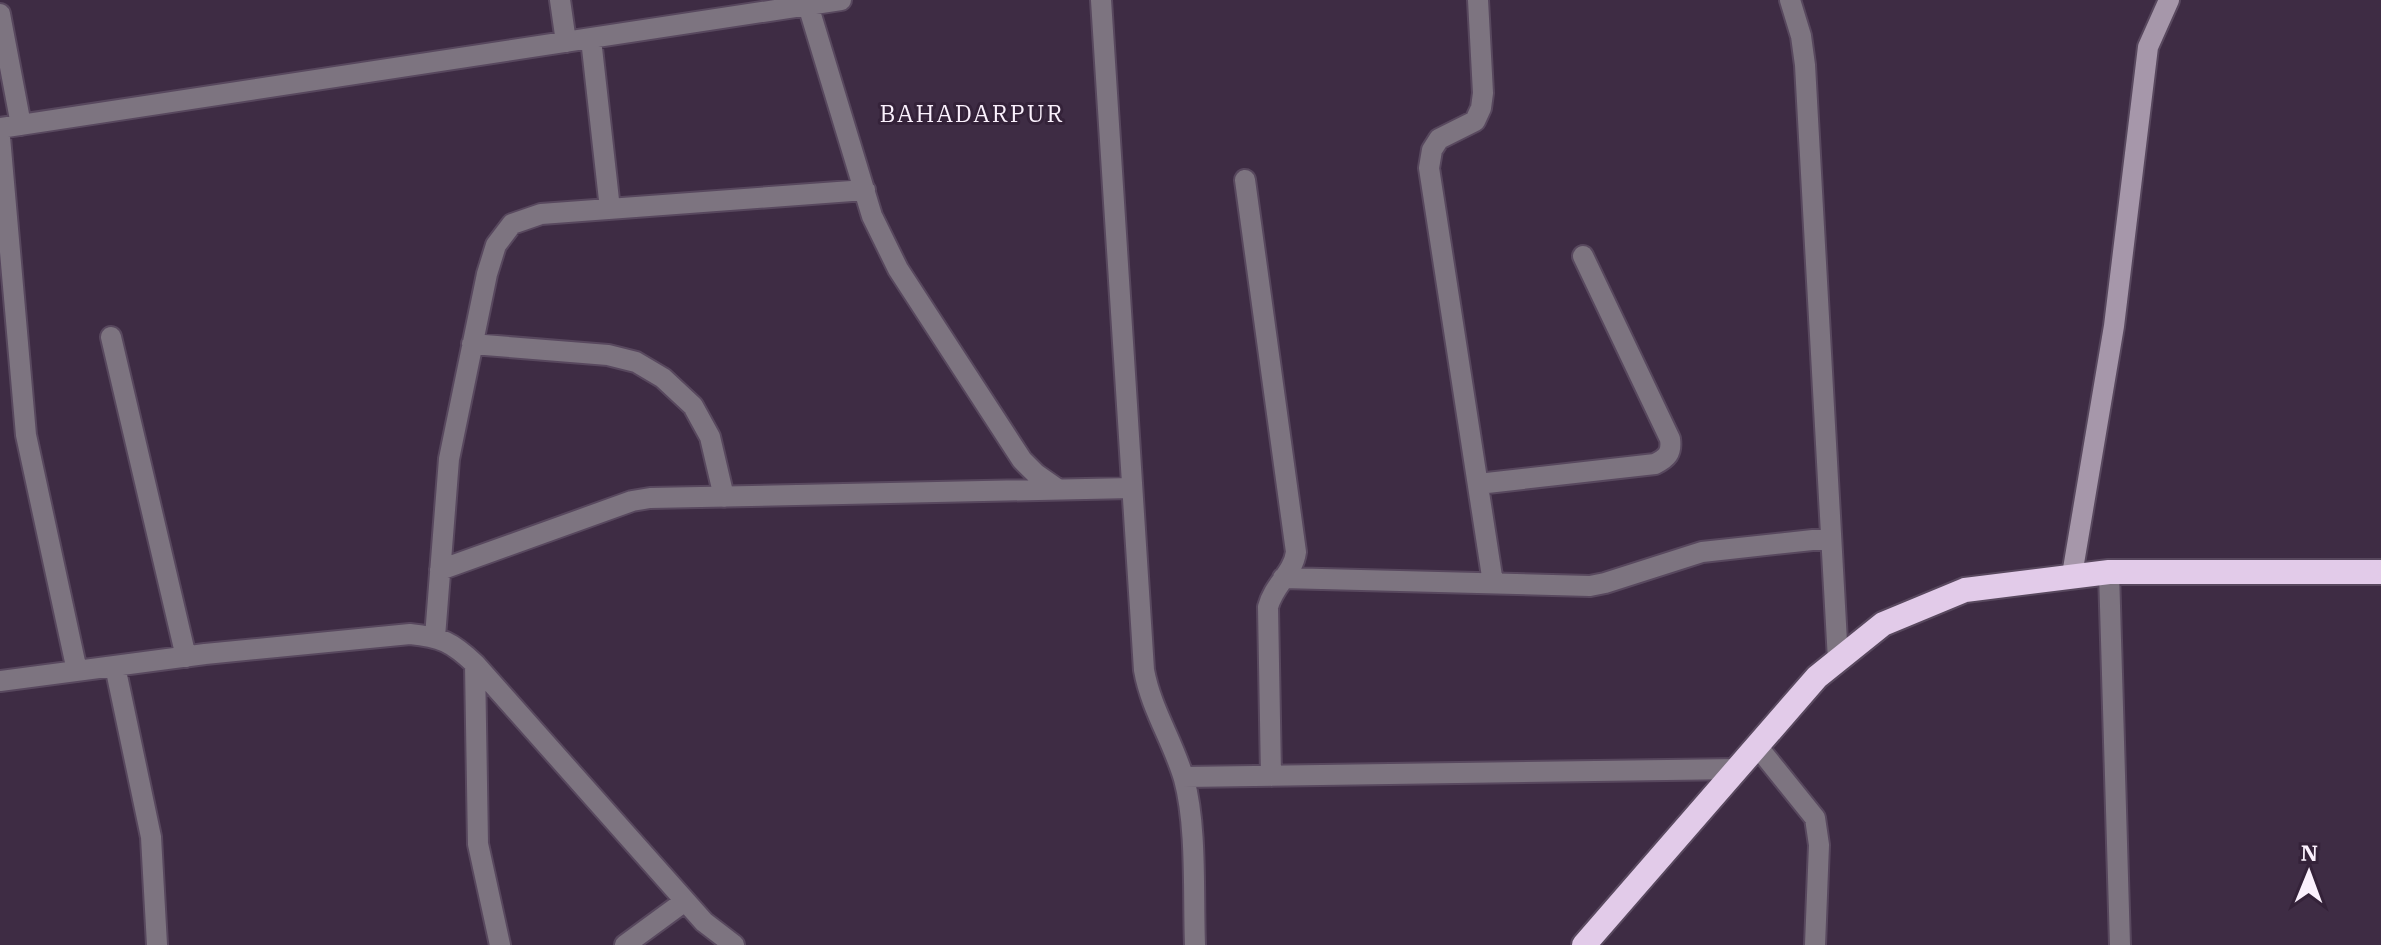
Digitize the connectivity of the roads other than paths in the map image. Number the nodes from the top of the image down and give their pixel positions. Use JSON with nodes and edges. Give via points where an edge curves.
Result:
{"nodes":[{"id":1,"x":560,"y":0,"type":"edge"},
{"id":2,"x":841,"y":0,"type":"edge"},
{"id":3,"x":1101,"y":0,"type":"edge"},
{"id":4,"x":1478,"y":0,"type":"edge"},
{"id":5,"x":1790,"y":0,"type":"edge"},
{"id":6,"x":2169,"y":0,"type":"edge"},
{"id":7,"x":808,"y":5,"type":"junction"},
{"id":8,"x":0,"y":14,"type":"edge"},
{"id":9,"x":591,"y":39,"type":"junction"},
{"id":10,"x":566,"y":42,"type":"junction"},
{"id":11,"x":10,"y":126,"type":"edge"},
{"id":12,"x":0,"y":137,"type":"edge"},
{"id":13,"x":1245,"y":180,"type":"dead end"},
{"id":14,"x":865,"y":190,"type":"junction"},
{"id":15,"x":610,"y":209,"type":"junction"},
{"id":16,"x":1583,"y":256,"type":"dead end"},
{"id":17,"x":111,"y":337,"type":"dead end"},
{"id":18,"x":472,"y":344,"type":"junction"},
{"id":19,"x":1478,"y":484,"type":"junction"},
{"id":20,"x":1056,"y":488,"type":"junction"},
{"id":21,"x":1132,"y":488,"type":"junction"},
{"id":22,"x":724,"y":497,"type":"junction"},
{"id":23,"x":1831,"y":538,"type":"junction"},
{"id":24,"x":440,"y":570,"type":"junction"},
{"id":25,"x":2109,"y":572,"type":"junction"},
{"id":26,"x":2381,"y":572,"type":"edge"},
{"id":27,"x":2072,"y":575,"type":"junction"},
{"id":28,"x":1283,"y":578,"type":"junction"},
{"id":29,"x":1493,"y":583,"type":"junction"},
{"id":30,"x":435,"y":637,"type":"junction"},
{"id":31,"x":186,"y":657,"type":"junction"},
{"id":32,"x":1838,"y":660,"type":"junction"},
{"id":33,"x":475,"y":664,"type":"junction"},
{"id":34,"x":115,"y":666,"type":"junction"},
{"id":35,"x":77,"y":671,"type":"junction"},
{"id":36,"x":0,"y":681,"type":"edge"},
{"id":37,"x":1757,"y":746,"type":"junction"},
{"id":38,"x":1738,"y":769,"type":"junction"},
{"id":39,"x":1271,"y":776,"type":"junction"},
{"id":40,"x":1184,"y":777,"type":"junction"},
{"id":41,"x":685,"y":901,"type":"junction"},
{"id":42,"x":157,"y":945,"type":"edge"},
{"id":43,"x":500,"y":945,"type":"edge"},
{"id":44,"x":625,"y":945,"type":"edge"},
{"id":45,"x":734,"y":945,"type":"edge"},
{"id":46,"x":1195,"y":945,"type":"edge"},
{"id":47,"x":1584,"y":945,"type":"edge"},
{"id":48,"x":1815,"y":945,"type":"edge"},
{"id":49,"x":2120,"y":945,"type":"edge"}],
"edges":[{"from":1,"to":10,"type":"street"},
{"from":2,"to":7,"type":"street"},
{"from":3,"to":21,"type":"street"},
{"from":4,"to":19,"type":"street","via":[[1481,108],[1475,121],[1439,139],[1429,168]]},
{"from":5,"to":23,"type":"street","via":[[1805,65]]},
{"from":6,"to":27,"type":"main road","via":[[2148,47],[2114,326]]},
{"from":7,"to":9,"type":"street"},
{"from":7,"to":14,"type":"street"},
{"from":8,"to":11,"type":"street"},
{"from":9,"to":10,"type":"street"},
{"from":9,"to":15,"type":"street"},
{"from":10,"to":11,"type":"street"},
{"from":12,"to":35,"type":"street","via":[[26,435]]},
{"from":13,"to":28,"type":"street","via":[[1296,552]]},
{"from":14,"to":15,"type":"street"},
{"from":14,"to":20,"type":"street","via":[[884,243],[906,282],[1022,460]]},
{"from":15,"to":18,"type":"street","via":[[541,214],[512,224],[496,245]]},
{"from":16,"to":19,"type":"street","via":[[1671,448],[1655,464]]},
{"from":17,"to":31,"type":"street"},
{"from":18,"to":22,"type":"street","via":[[608,355],[636,362],[663,378],[693,406],[710,437]]},
{"from":18,"to":24,"type":"street","via":[[449,459]]},
{"from":19,"to":29,"type":"street"},
{"from":20,"to":21,"type":"street"},
{"from":20,"to":22,"type":"street"},
{"from":21,"to":40,"type":"street","via":[[1144,670],[1149,696]]},
{"from":22,"to":24,"type":"street","via":[[632,501]]},
{"from":23,"to":29,"type":"street","via":[[1702,552],[1590,586]]},
{"from":23,"to":32,"type":"street"},
{"from":24,"to":30,"type":"street"},
{"from":25,"to":26,"type":"highway"},
{"from":25,"to":27,"type":"highway"},
{"from":25,"to":49,"type":"street"},
{"from":27,"to":32,"type":"highway","via":[[1965,590],[1883,624]]},
{"from":28,"to":29,"type":"street"},
{"from":28,"to":39,"type":"street","via":[[1268,607]]},
{"from":30,"to":31,"type":"street","via":[[410,634]]},
{"from":30,"to":33,"type":"street","via":[[456,645]]},
{"from":31,"to":34,"type":"street"},
{"from":32,"to":37,"type":"highway"},
{"from":33,"to":41,"type":"street"},
{"from":33,"to":43,"type":"street","via":[[478,844]]},
{"from":34,"to":35,"type":"street"},
{"from":34,"to":42,"type":"street","via":[[151,837]]},
{"from":35,"to":36,"type":"street"},
{"from":37,"to":38,"type":"highway"},
{"from":37,"to":48,"type":"street","via":[[1815,818]]},
{"from":38,"to":39,"type":"street"},
{"from":38,"to":47,"type":"highway"},
{"from":39,"to":40,"type":"street"},
{"from":40,"to":46,"type":"street"},
{"from":41,"to":44,"type":"street"},
{"from":41,"to":45,"type":"street"}]}
